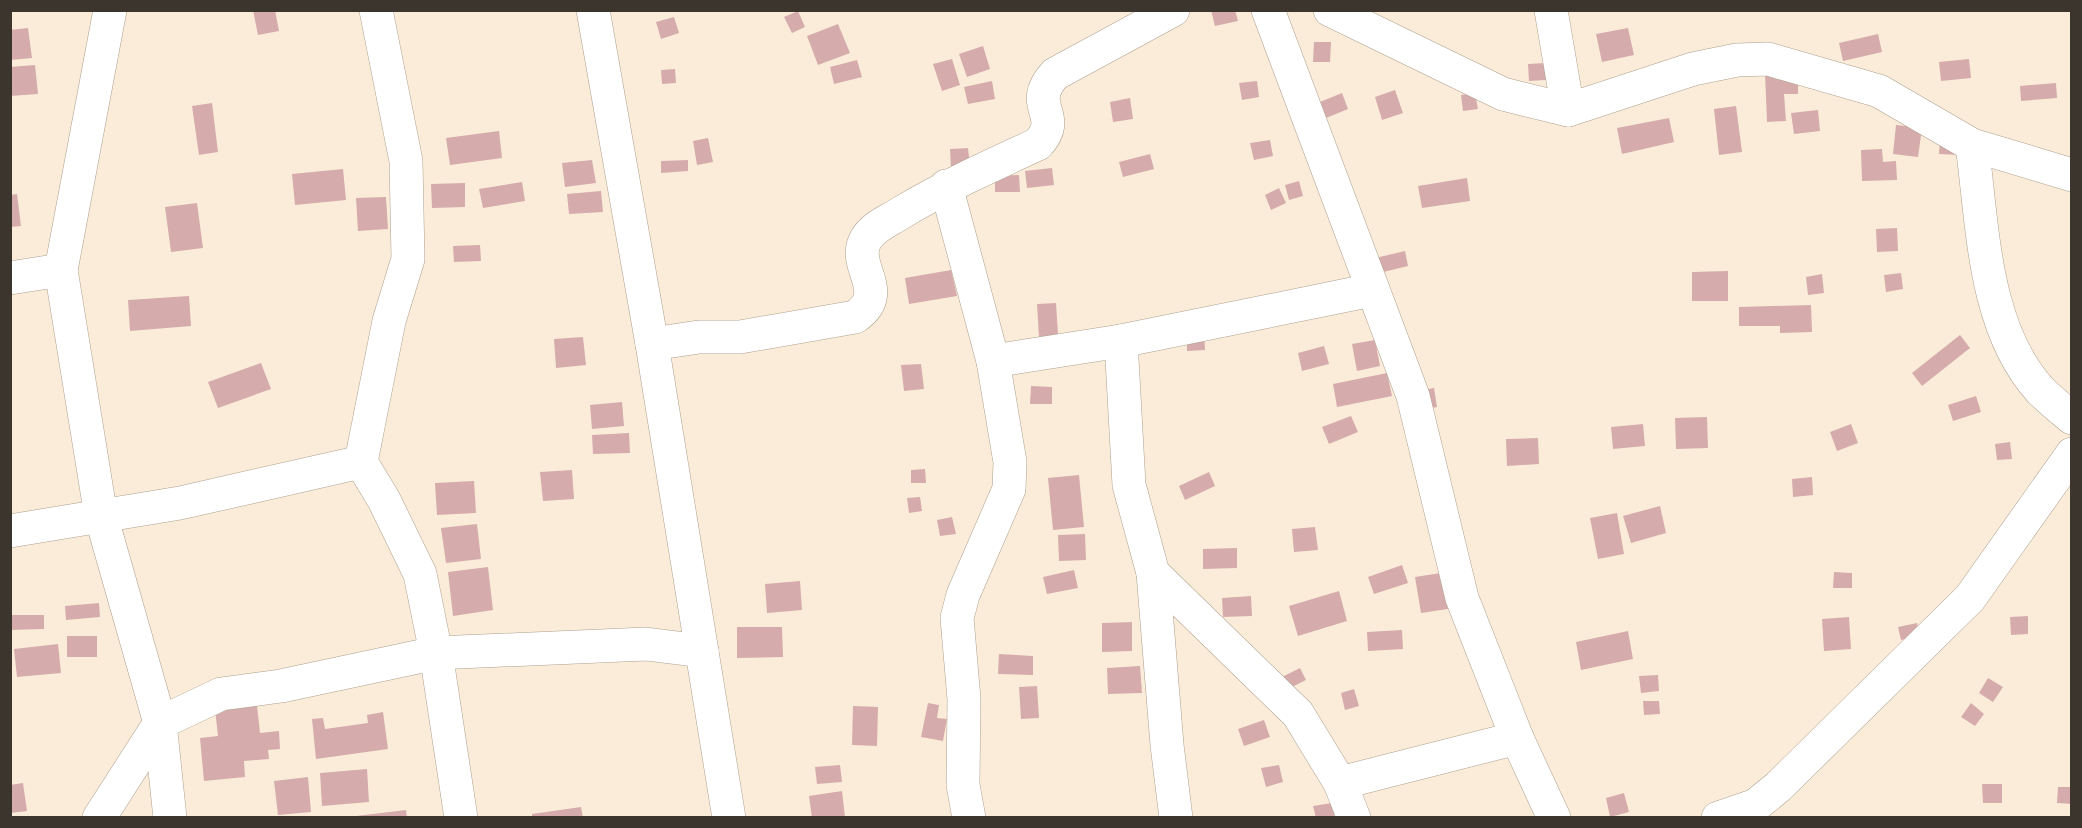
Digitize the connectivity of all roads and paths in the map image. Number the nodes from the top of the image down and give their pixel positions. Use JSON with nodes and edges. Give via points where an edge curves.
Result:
{"nodes":[{"id":1,"x":110,"y":10,"type":"edge"},
{"id":2,"x":375,"y":10,"type":"edge"},
{"id":3,"x":593,"y":10,"type":"edge"},
{"id":4,"x":1173,"y":10,"type":"edge"},
{"id":5,"x":1268,"y":10,"type":"edge"},
{"id":6,"x":1330,"y":10,"type":"edge"},
{"id":7,"x":1551,"y":10,"type":"edge"},
{"id":8,"x":1568,"y":110,"type":"junction"},
{"id":9,"x":1972,"y":144,"type":"junction"},
{"id":10,"x":2072,"y":175,"type":"edge"},
{"id":11,"x":946,"y":186,"type":"junction"},
{"id":12,"x":61,"y":270,"type":"junction"},
{"id":13,"x":10,"y":278,"type":"edge"},
{"id":14,"x":1372,"y":290,"type":"junction"},
{"id":15,"x":1121,"y":341,"type":"junction"},
{"id":16,"x":652,"y":344,"type":"junction"},
{"id":17,"x":993,"y":361,"type":"junction"},
{"id":18,"x":2072,"y":418,"type":"edge"},
{"id":19,"x":2072,"y":454,"type":"edge"},
{"id":20,"x":361,"y":462,"type":"junction"},
{"id":21,"x":101,"y":516,"type":"junction"},
{"id":22,"x":10,"y":531,"type":"edge"},
{"id":23,"x":1153,"y":573,"type":"junction"},
{"id":24,"x":702,"y":651,"type":"junction"},
{"id":25,"x":436,"y":653,"type":"junction"},
{"id":26,"x":160,"y":723,"type":"junction"},
{"id":27,"x":1517,"y":738,"type":"junction"},
{"id":28,"x":1340,"y":783,"type":"junction"},
{"id":29,"x":1725,"y":817,"type":"edge"},
{"id":30,"x":99,"y":818,"type":"edge"},
{"id":31,"x":170,"y":818,"type":"edge"},
{"id":32,"x":461,"y":818,"type":"edge"},
{"id":33,"x":729,"y":818,"type":"edge"},
{"id":34,"x":969,"y":818,"type":"edge"},
{"id":35,"x":1176,"y":818,"type":"edge"},
{"id":36,"x":1354,"y":818,"type":"edge"},
{"id":37,"x":1554,"y":818,"type":"edge"}],
"edges":[{"from":1,"to":12,"type":"street"},
{"from":2,"to":20,"type":"street","via":[[406,161],[408,259],[389,321]]},
{"from":3,"to":16,"type":"street"},
{"from":4,"to":11,"type":"street","via":[[1055,74],[1042,96],[1049,125],[1038,144]]},
{"from":5,"to":14,"type":"street"},
{"from":6,"to":8,"type":"street","via":[[1503,94]]},
{"from":7,"to":8,"type":"street"},
{"from":8,"to":9,"type":"street","via":[[1693,69],[1737,60],[1768,59],[1879,91]]},
{"from":9,"to":10,"type":"street"},
{"from":9,"to":18,"type":"street","via":[[1992,293],[2007,339],[2040,389]]},
{"from":11,"to":16,"type":"street","via":[[867,237],[863,246],[872,300],[855,317],[740,337],[699,337]]},
{"from":11,"to":17,"type":"street"},
{"from":12,"to":13,"type":"street"},
{"from":12,"to":21,"type":"street"},
{"from":14,"to":15,"type":"street"},
{"from":14,"to":27,"type":"street","via":[[1413,396],[1462,598]]},
{"from":15,"to":17,"type":"street"},
{"from":15,"to":23,"type":"street","via":[[1129,485]]},
{"from":16,"to":24,"type":"street"},
{"from":17,"to":34,"type":"street","via":[[1010,462],[1008,489],[957,618],[964,699],[963,785]]},
{"from":19,"to":29,"type":"street","via":[[1970,598],[1778,787],[1756,805]]},
{"from":20,"to":21,"type":"street","via":[[180,503]]},
{"from":20,"to":25,"type":"street","via":[[420,574]]},
{"from":21,"to":22,"type":"street"},
{"from":21,"to":26,"type":"street"},
{"from":23,"to":28,"type":"street","via":[[1298,714]]},
{"from":23,"to":35,"type":"street"},
{"from":24,"to":25,"type":"street","via":[[646,644]]},
{"from":24,"to":33,"type":"street"},
{"from":25,"to":26,"type":"street","via":[[281,686],[221,694]]},
{"from":25,"to":32,"type":"street"},
{"from":26,"to":30,"type":"street"},
{"from":26,"to":31,"type":"street"},
{"from":27,"to":28,"type":"street"},
{"from":27,"to":37,"type":"street"},
{"from":28,"to":36,"type":"street"}]}
